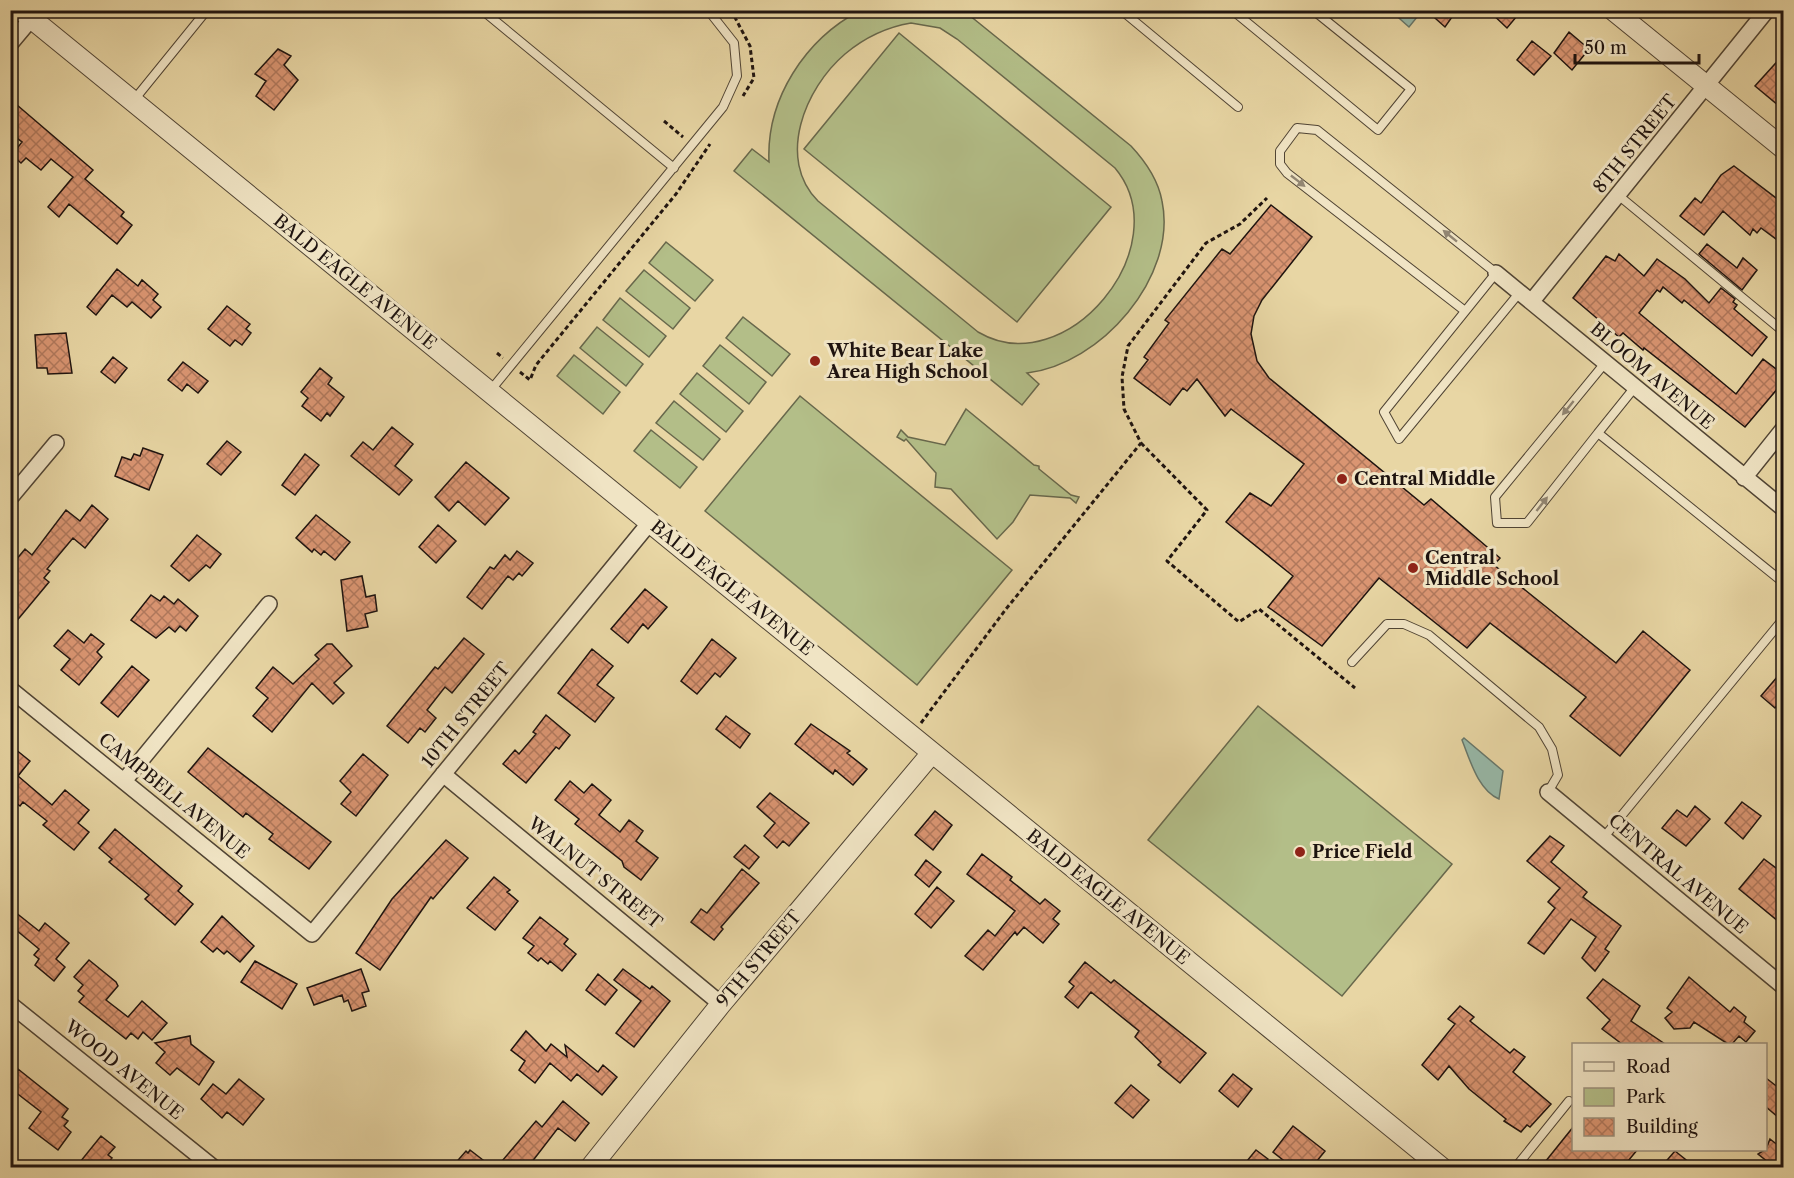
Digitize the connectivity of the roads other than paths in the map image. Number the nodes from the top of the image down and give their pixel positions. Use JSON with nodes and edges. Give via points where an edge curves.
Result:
{"nodes":[{"id":1,"x":207,"y":10,"type":"edge"},
{"id":2,"x":482,"y":10,"type":"edge"},
{"id":3,"x":1121,"y":10,"type":"edge"},
{"id":4,"x":1232,"y":10,"type":"edge"},
{"id":5,"x":1313,"y":10,"type":"edge"},
{"id":6,"x":1613,"y":10,"type":"edge"},
{"id":7,"x":1767,"y":10,"type":"edge"},
{"id":8,"x":712,"y":12,"type":"edge"},
{"id":9,"x":30,"y":13,"type":"edge"},
{"id":10,"x":10,"y":44,"type":"edge"},
{"id":11,"x":1706,"y":87,"type":"junction"},
{"id":12,"x":133,"y":101,"type":"junction"},
{"id":13,"x":1239,"y":107,"type":"dead end"},
{"id":14,"x":1784,"y":149,"type":"edge"},
{"id":15,"x":674,"y":168,"type":"junction"},
{"id":16,"x":1618,"y":195,"type":"junction"},
{"id":17,"x":1496,"y":273,"type":"junction"},
{"id":18,"x":1526,"y":297,"type":"junction"},
{"id":19,"x":1465,"y":311,"type":"junction"},
{"id":20,"x":1784,"y":332,"type":"edge"},
{"id":21,"x":1605,"y":363,"type":"junction"},
{"id":22,"x":1635,"y":387,"type":"junction"},
{"id":23,"x":490,"y":391,"type":"junction"},
{"id":24,"x":1784,"y":428,"type":"edge"},
{"id":25,"x":1598,"y":433,"type":"junction"},
{"id":26,"x":56,"y":443,"type":"dead end"},
{"id":27,"x":1744,"y":478,"type":"junction"},
{"id":28,"x":10,"y":498,"type":"edge"},
{"id":29,"x":1784,"y":509,"type":"edge"},
{"id":30,"x":651,"y":521,"type":"junction"},
{"id":31,"x":1784,"y":583,"type":"edge"},
{"id":32,"x":269,"y":604,"type":"dead end"},
{"id":33,"x":1784,"y":618,"type":"edge"},
{"id":34,"x":1352,"y":662,"type":"dead end"},
{"id":35,"x":10,"y":689,"type":"edge"},
{"id":36,"x":931,"y":754,"type":"junction"},
{"id":37,"x":443,"y":774,"type":"junction"},
{"id":38,"x":124,"y":781,"type":"junction"},
{"id":39,"x":1548,"y":792,"type":"joint"},
{"id":40,"x":1604,"y":837,"type":"junction"},
{"id":41,"x":312,"y":934,"type":"joint"},
{"id":42,"x":1784,"y":987,"type":"edge"},
{"id":43,"x":10,"y":1004,"type":"edge"},
{"id":44,"x":721,"y":1004,"type":"junction"},
{"id":45,"x":1569,"y":1101,"type":"dead end"},
{"id":46,"x":214,"y":1167,"type":"edge"},
{"id":47,"x":590,"y":1167,"type":"edge"},
{"id":48,"x":1442,"y":1167,"type":"edge"},
{"id":49,"x":1515,"y":1167,"type":"edge"}],
"edges":[{"from":1,"to":12,"type":"lane"},
{"from":2,"to":15,"type":"lane"},
{"from":3,"to":13,"type":"lane"},
{"from":4,"to":5,"type":"lane","via":[[1378,130],[1411,89]]},
{"from":6,"to":11,"type":"street"},
{"from":7,"to":11,"type":"street","name":"8TH STREET"},
{"from":8,"to":15,"type":"lane","via":[[734,43],[737,76],[723,107]]},
{"from":9,"to":10,"type":"street"},
{"from":9,"to":12,"type":"street","name":"BALD EAGLE AVENUE"},
{"from":11,"to":14,"type":"street"},
{"from":11,"to":16,"type":"street","name":"8TH STREET"},
{"from":12,"to":23,"type":"street","name":"BALD EAGLE AVENUE"},
{"from":15,"to":23,"type":"lane"},
{"from":16,"to":18,"type":"street","name":"8TH STREET"},
{"from":16,"to":20,"type":"lane"},
{"from":17,"to":18,"type":"street","name":"BLOOM AVENUE"},
{"from":17,"to":19,"type":"lane"},
{"from":17,"to":19,"type":"lane","one_way":true,"via":[[1317,129],[1297,128],[1280,151],[1280,164],[1287,172]]},
{"from":18,"to":19,"type":"lane","via":[[1400,439],[1384,412]]},
{"from":18,"to":21,"type":"street","name":"BLOOM AVENUE"},
{"from":21,"to":22,"type":"street","name":"BLOOM AVENUE"},
{"from":21,"to":25,"type":"lane","one_way":true,"via":[[1495,497],[1497,523],[1527,523]]},
{"from":22,"to":25,"type":"lane"},
{"from":22,"to":27,"type":"street","name":"BLOOM AVENUE"},
{"from":23,"to":30,"type":"street","name":"BALD EAGLE AVENUE"},
{"from":24,"to":27,"type":"street"},
{"from":25,"to":31,"type":"lane"},
{"from":26,"to":28,"type":"street"},
{"from":27,"to":29,"type":"street","name":"BLOOM AVENUE"},
{"from":30,"to":36,"type":"street","name":"BALD EAGLE AVENUE"},
{"from":30,"to":37,"type":"street","name":"10TH STREET"},
{"from":32,"to":38,"type":"street"},
{"from":33,"to":40,"type":"lane"},
{"from":34,"to":39,"type":"lane","via":[[1387,624],[1404,624],[1429,634],[1539,727],[1552,749],[1558,775]]},
{"from":35,"to":38,"type":"street","name":"CAMPBELL AVENUE"},
{"from":36,"to":44,"type":"street","name":"9TH STREET"},
{"from":36,"to":48,"type":"street","name":"BALD EAGLE AVENUE"},
{"from":37,"to":41,"type":"street","name":"10TH STREET"},
{"from":37,"to":44,"type":"street","name":"WALNUT STREET"},
{"from":38,"to":41,"type":"street","name":"CAMPBELL AVENUE"},
{"from":39,"to":40,"type":"street","name":"CENTRAL AVENUE"},
{"from":40,"to":42,"type":"street","name":"CENTRAL AVENUE"},
{"from":43,"to":46,"type":"street","name":"WOOD AVENUE"},
{"from":44,"to":47,"type":"street","name":"9TH STREET"},
{"from":45,"to":49,"type":"lane"}]}
